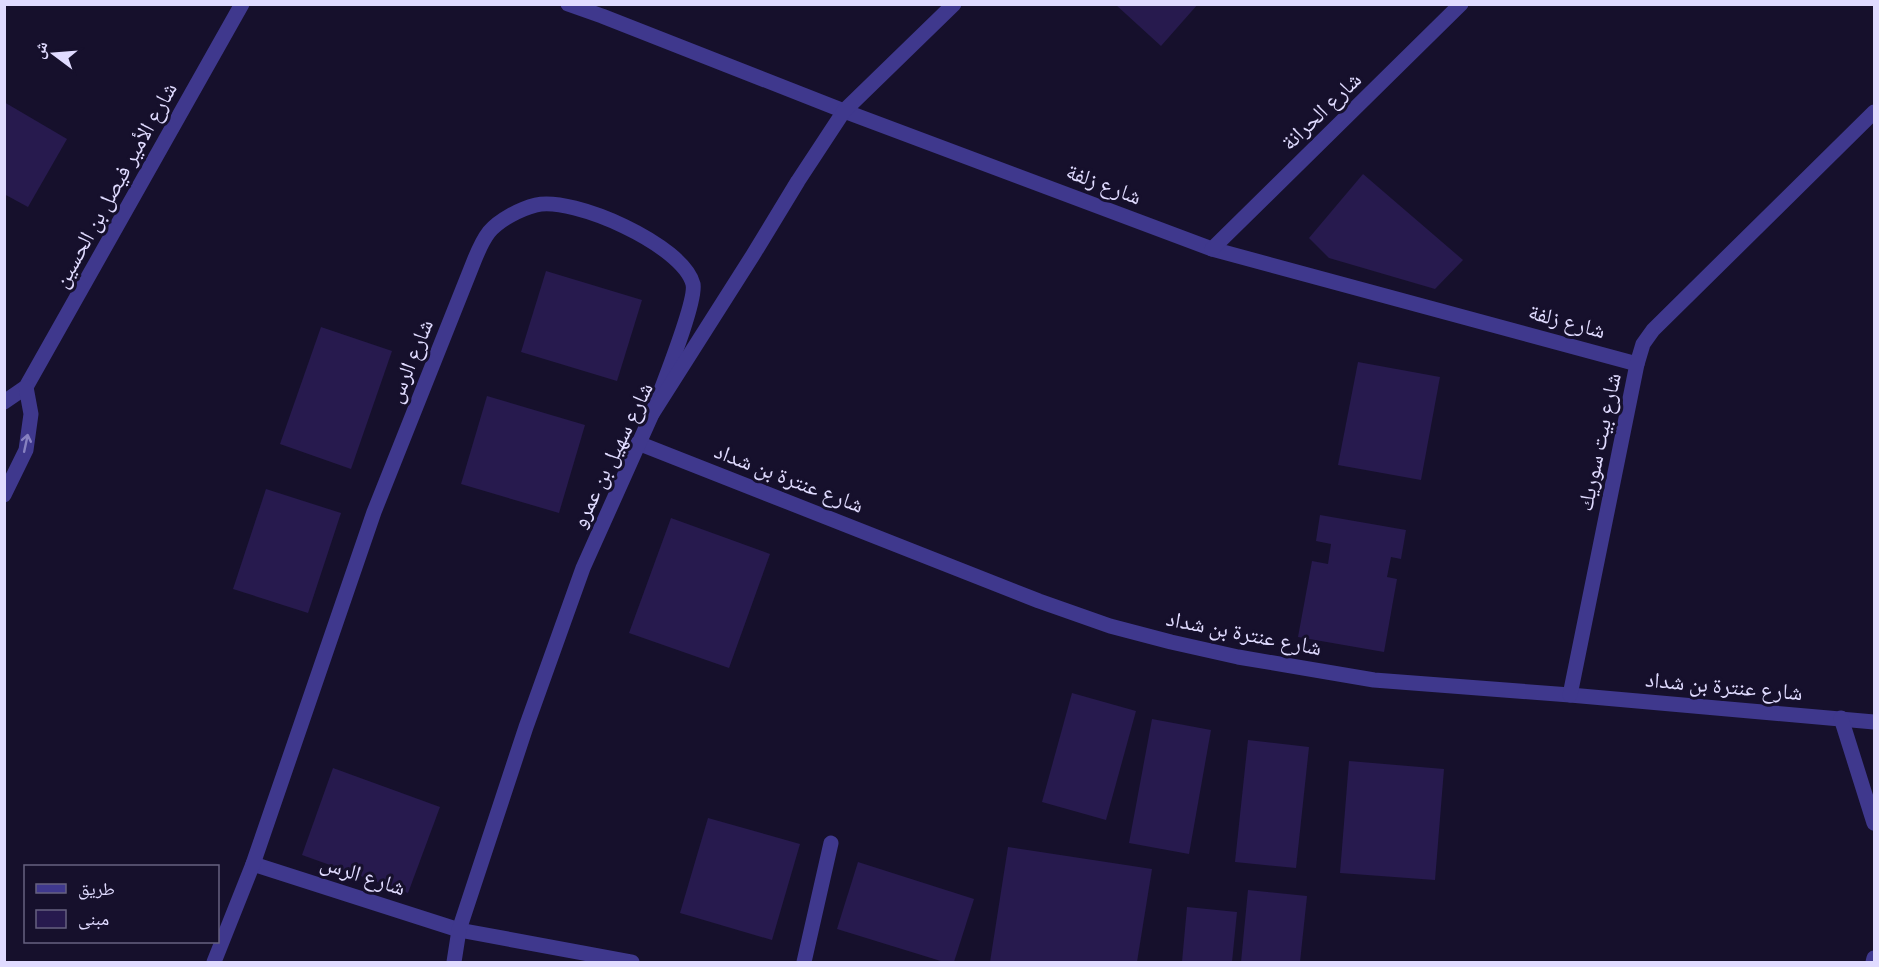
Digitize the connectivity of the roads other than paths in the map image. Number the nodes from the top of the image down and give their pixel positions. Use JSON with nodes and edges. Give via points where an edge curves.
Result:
{"nodes":[{"id":1,"x":242,"y":4,"type":"edge"},
{"id":2,"x":568,"y":4,"type":"edge"},
{"id":3,"x":954,"y":4,"type":"edge"},
{"id":4,"x":1461,"y":4,"type":"edge"},
{"id":5,"x":606,"y":10,"type":"edge"},
{"id":6,"x":844,"y":111,"type":"junction"},
{"id":7,"x":1875,"y":112,"type":"edge"},
{"id":8,"x":1212,"y":249,"type":"junction"},
{"id":9,"x":1637,"y":364,"type":"junction"},
{"id":10,"x":26,"y":387,"type":"junction"},
{"id":11,"x":4,"y":402,"type":"edge"},
{"id":12,"x":652,"y":414,"type":"junction"},
{"id":13,"x":638,"y":443,"type":"junction"},
{"id":14,"x":4,"y":495,"type":"edge"},
{"id":15,"x":1570,"y":694,"type":"junction"},
{"id":16,"x":1841,"y":718,"type":"junction"},
{"id":17,"x":1875,"y":722,"type":"edge"},
{"id":18,"x":1875,"y":823,"type":"edge"},
{"id":19,"x":831,"y":843,"type":"dead end"},
{"id":20,"x":253,"y":864,"type":"junction"},
{"id":21,"x":459,"y":930,"type":"junction"},
{"id":22,"x":1875,"y":958,"type":"edge"},
{"id":23,"x":214,"y":963,"type":"edge"},
{"id":24,"x":454,"y":963,"type":"edge"},
{"id":25,"x":632,"y":963,"type":"edge"},
{"id":26,"x":804,"y":963,"type":"edge"},
{"id":27,"x":1873,"y":963,"type":"edge"}],
"edges":[{"from":1,"to":10,"type":"street","name":"شارع الأمير فيصل بن الحسين"},
{"from":2,"to":5,"type":"street","name":"شارع زلفة"},
{"from":3,"to":6,"type":"street","name":"شارع سهيل بن عمرو"},
{"from":4,"to":8,"type":"street","name":"شارع الحرانة"},
{"from":5,"to":6,"type":"street","name":"شارع زلفة"},
{"from":6,"to":8,"type":"street","name":"شارع زلفة"},
{"from":6,"to":12,"type":"street","name":"شارع سهيل بن عمرو"},
{"from":7,"to":9,"type":"street","name":"شارع بيت سوريك","via":[[1653,330],[1643,344]]},
{"from":8,"to":9,"type":"street","name":"شارع زلفة"},
{"from":9,"to":15,"type":"street","name":"شارع بيت سوريك"},
{"from":10,"to":11,"type":"street","name":"شارع الأمير فيصل بن الحسين"},
{"from":14,"to":10,"type":"street","one_way":true,"via":[[26,450],[32,414]]},
{"from":12,"to":13,"type":"street","name":"شارع سهيل بن عمرو"},
{"from":12,"to":20,"type":"street","name":"شارع الرس","via":[[690,310],[692,282],[684,270],[661,247],[621,224],[556,205],[534,206],[518,212],[489,232],[374,512]]},
{"from":13,"to":15,"type":"street","name":"شارع عنترة بن شداد","via":[[1110,626],[1238,657],[1374,680]]},
{"from":13,"to":21,"type":"street","name":"شارع سهيل بن عمرو","via":[[583,568]]},
{"from":15,"to":16,"type":"street","name":"شارع عنترة بن شداد"},
{"from":16,"to":17,"type":"street","name":"شارع عنترة بن شداد"},
{"from":16,"to":18,"type":"street"},
{"from":19,"to":26,"type":"street"},
{"from":20,"to":21,"type":"street","name":"شارع الرس"},
{"from":20,"to":23,"type":"street","name":"شارع الرس"},
{"from":21,"to":24,"type":"street","name":"شارع سهيل بن عمرو"},
{"from":21,"to":25,"type":"street","name":"شارع الرس"},
{"from":22,"to":27,"type":"street"}]}
